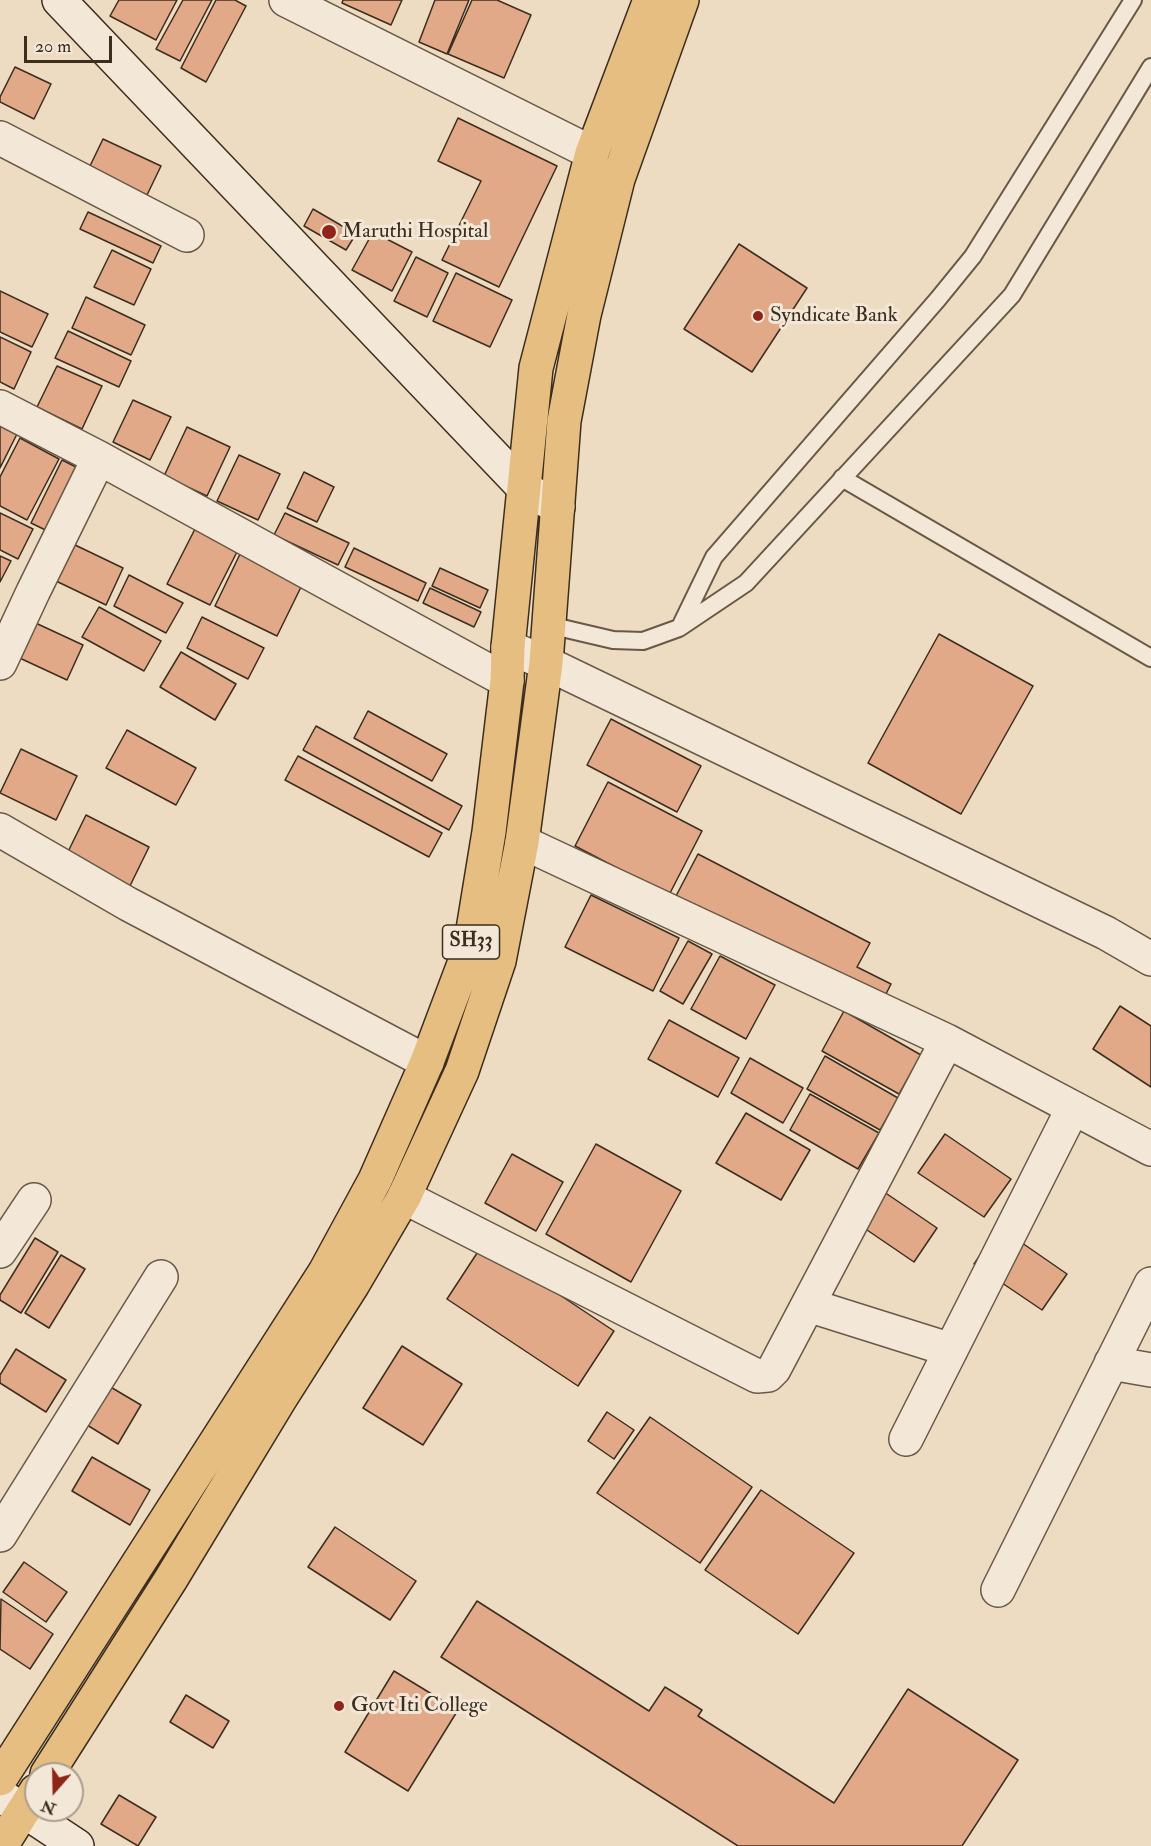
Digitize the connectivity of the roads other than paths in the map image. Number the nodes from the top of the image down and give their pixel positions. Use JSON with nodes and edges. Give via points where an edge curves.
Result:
{"nodes":[{"id":1,"x":59,"y":0,"type":"edge"},
{"id":2,"x":286,"y":0,"type":"edge"},
{"id":3,"x":650,"y":0,"type":"edge"},
{"id":4,"x":682,"y":0,"type":"edge"},
{"id":5,"x":1133,"y":0,"type":"edge"},
{"id":6,"x":1151,"y":67,"type":"edge"},
{"id":7,"x":0,"y":138,"type":"edge"},
{"id":8,"x":592,"y":153,"type":"junction"},
{"id":9,"x":187,"y":235,"type":"dead end"},
{"id":10,"x":0,"y":407,"type":"edge"},
{"id":11,"x":99,"y":458,"type":"junction"},
{"id":12,"x":842,"y":478,"type":"junction"},
{"id":13,"x":525,"y":489,"type":"junction"},
{"id":14,"x":558,"y":507,"type":"junction"},
{"id":15,"x":549,"y":625,"type":"junction"},
{"id":16,"x":679,"y":628,"type":"junction"},
{"id":17,"x":508,"y":647,"type":"junction"},
{"id":18,"x":1151,"y":658,"type":"edge"},
{"id":19,"x":0,"y":663,"type":"edge"},
{"id":20,"x":546,"y":663,"type":"junction"},
{"id":21,"x":507,"y":681,"type":"junction"},
{"id":22,"x":0,"y":830,"type":"edge"},
{"id":23,"x":522,"y":842,"type":"junction"},
{"id":24,"x":1151,"y":959,"type":"edge"},
{"id":25,"x":947,"y":1041,"type":"junction"},
{"id":26,"x":428,"y":1062,"type":"junction"},
{"id":27,"x":1073,"y":1108,"type":"junction"},
{"id":28,"x":1151,"y":1149,"type":"edge"},
{"id":29,"x":404,"y":1197,"type":"junction"},
{"id":30,"x":34,"y":1200,"type":"dead end"},
{"id":31,"x":0,"y":1251,"type":"edge"},
{"id":32,"x":161,"y":1277,"type":"dead end"},
{"id":33,"x":1151,"y":1284,"type":"edge"},
{"id":34,"x":808,"y":1305,"type":"junction"},
{"id":35,"x":951,"y":1350,"type":"junction"},
{"id":36,"x":1111,"y":1363,"type":"junction"},
{"id":37,"x":1151,"y":1370,"type":"edge"},
{"id":38,"x":906,"y":1439,"type":"dead end"},
{"id":39,"x":0,"y":1535,"type":"edge"},
{"id":40,"x":998,"y":1590,"type":"dead end"},
{"id":41,"x":55,"y":1762,"type":"edge"},
{"id":42,"x":0,"y":1779,"type":"edge"},
{"id":43,"x":20,"y":1799,"type":"edge"},
{"id":44,"x":1,"y":1846,"type":"edge"},
{"id":45,"x":77,"y":1846,"type":"edge"}],
"edges":[{"from":1,"to":13,"type":"street"},
{"from":2,"to":8,"type":"street"},
{"from":3,"to":8,"type":"main road","number":"SH33"},
{"from":4,"to":14,"type":"main road","number":"SH33","via":[[618,179],[584,315],[564,421]]},
{"from":5,"to":16,"type":"lane","via":[[973,256],[714,557]]},
{"from":6,"to":12,"type":"lane","via":[[1012,295]]},
{"from":7,"to":9,"type":"street"},
{"from":8,"to":13,"type":"main road","number":"SH33","via":[[536,368]]},
{"from":10,"to":11,"type":"street"},
{"from":11,"to":19,"type":"street"},
{"from":11,"to":21,"type":"street"},
{"from":12,"to":16,"type":"lane","via":[[746,583]]},
{"from":12,"to":18,"type":"lane"},
{"from":13,"to":14,"type":"street"},
{"from":13,"to":17,"type":"main road","number":"SH33"},
{"from":14,"to":15,"type":"main road","number":"SH33"},
{"from":15,"to":16,"type":"lane","via":[[613,640],[643,641]]},
{"from":15,"to":20,"type":"main road","number":"SH33"},
{"from":17,"to":20,"type":"street"},
{"from":17,"to":21,"type":"main road","number":"SH33"},
{"from":20,"to":23,"type":"main road","number":"SH33"},
{"from":20,"to":24,"type":"street","via":[[1095,928]]},
{"from":21,"to":26,"type":"main road","number":"SH33","via":[[470,948]]},
{"from":22,"to":26,"type":"street","via":[[128,904]]},
{"from":23,"to":25,"type":"street"},
{"from":23,"to":29,"type":"main road","number":"SH33","via":[[500,962],[462,1071]]},
{"from":25,"to":27,"type":"street"},
{"from":25,"to":34,"type":"street"},
{"from":26,"to":42,"type":"main road","number":"SH33","via":[[375,1180],[325,1272]]},
{"from":27,"to":28,"type":"street"},
{"from":27,"to":35,"type":"street"},
{"from":29,"to":34,"type":"street","via":[[758,1376],[768,1375],[774,1369]]},
{"from":29,"to":41,"type":"main road","number":"SH33"},
{"from":30,"to":31,"type":"street"},
{"from":32,"to":39,"type":"street"},
{"from":33,"to":36,"type":"street"},
{"from":34,"to":35,"type":"street"},
{"from":35,"to":38,"type":"street"},
{"from":36,"to":37,"type":"street"},
{"from":36,"to":40,"type":"street"},
{"from":43,"to":44,"type":"main road"},
{"from":43,"to":45,"type":"street"}]}
